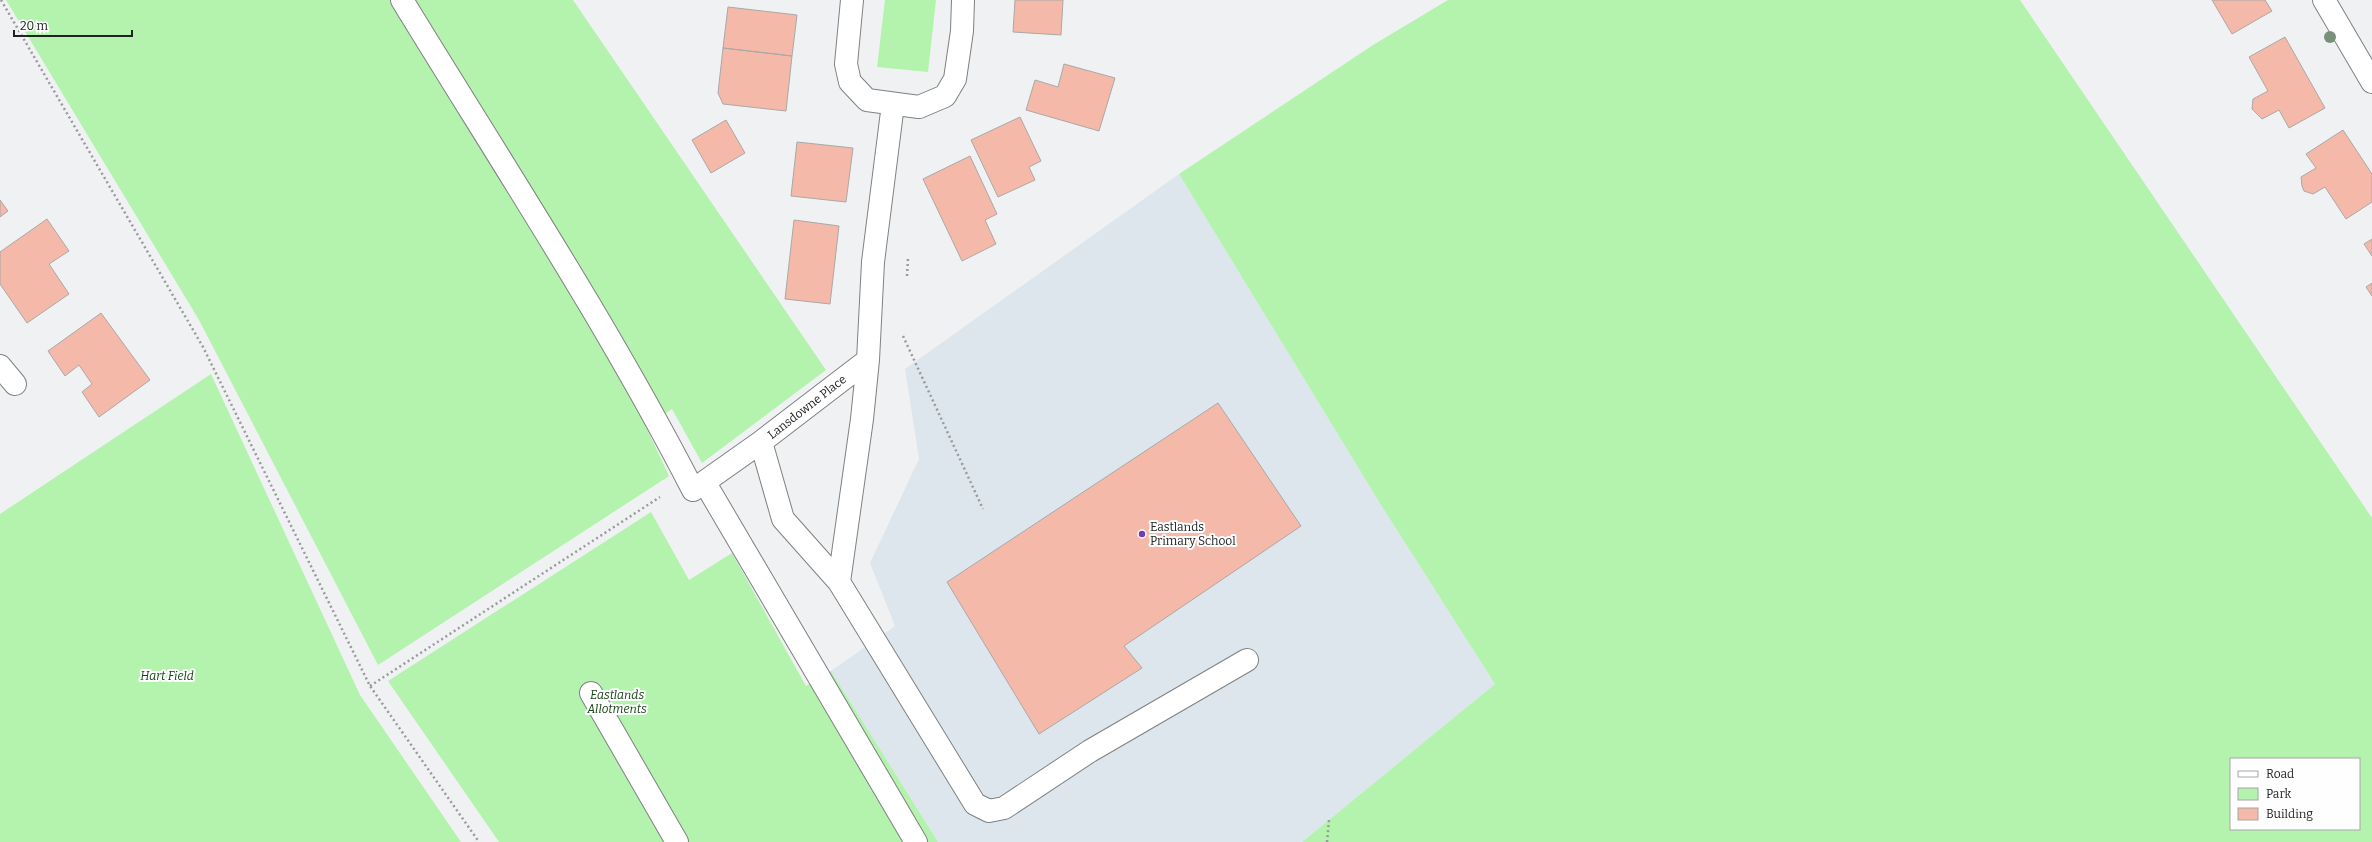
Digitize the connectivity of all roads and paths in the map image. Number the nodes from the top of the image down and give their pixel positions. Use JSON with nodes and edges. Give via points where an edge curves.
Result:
{"nodes":[{"id":1,"x":1,"y":0,"type":"edge"},
{"id":2,"x":402,"y":0,"type":"edge"},
{"id":3,"x":852,"y":0,"type":"edge"},
{"id":4,"x":963,"y":0,"type":"edge"},
{"id":5,"x":2324,"y":0,"type":"edge"},
{"id":6,"x":2372,"y":82,"type":"edge"},
{"id":7,"x":893,"y":104,"type":"junction"},
{"id":8,"x":908,"y":256,"type":"dead end"},
{"id":9,"x":907,"y":280,"type":"dead end"},
{"id":10,"x":902,"y":335,"type":"dead end"},
{"id":11,"x":868,"y":360,"type":"junction"},
{"id":12,"x":0,"y":366,"type":"edge"},
{"id":13,"x":15,"y":384,"type":"dead end"},
{"id":14,"x":761,"y":442,"type":"junction"},
{"id":15,"x":696,"y":481,"type":"junction"},
{"id":16,"x":983,"y":509,"type":"dead end"},
{"id":17,"x":839,"y":582,"type":"junction"},
{"id":18,"x":1247,"y":660,"type":"dead end"},
{"id":19,"x":370,"y":686,"type":"junction"},
{"id":20,"x":591,"y":693,"type":"dead end"},
{"id":21,"x":1329,"y":820,"type":"dead end"},
{"id":22,"x":479,"y":842,"type":"edge"},
{"id":23,"x":677,"y":842,"type":"edge"},
{"id":24,"x":916,"y":842,"type":"edge"},
{"id":25,"x":1327,"y":842,"type":"edge"}],
"edges":[{"from":1,"to":19,"type":"path","via":[[203,347]]},
{"from":2,"to":15,"type":"street"},
{"from":3,"to":7,"type":"street","via":[[846,64],[850,82],[867,100]]},
{"from":4,"to":7,"type":"street","via":[[962,31],[955,79],[945,96],[919,106]]},
{"from":5,"to":6,"type":"street"},
{"from":7,"to":11,"type":"street","name":"Lansdowne Place","via":[[873,262]]},
{"from":8,"to":9,"type":"path"},
{"from":10,"to":16,"type":"path"},
{"from":11,"to":14,"type":"street","name":"Lansdowne Place"},
{"from":11,"to":17,"type":"street","name":"Lansdowne Place","via":[[852,500]]},
{"from":12,"to":13,"type":"street"},
{"from":14,"to":15,"type":"street"},
{"from":14,"to":17,"type":"street","name":"Lansdowne Place","via":[[784,519]]},
{"from":15,"to":19,"type":"path"},
{"from":15,"to":24,"type":"street"},
{"from":17,"to":18,"type":"street","name":"Lansdowne Place","via":[[975,804],[989,811],[1004,808],[1090,751]]},
{"from":19,"to":22,"type":"path"},
{"from":20,"to":23,"type":"street"},
{"from":21,"to":25,"type":"path"}]}
